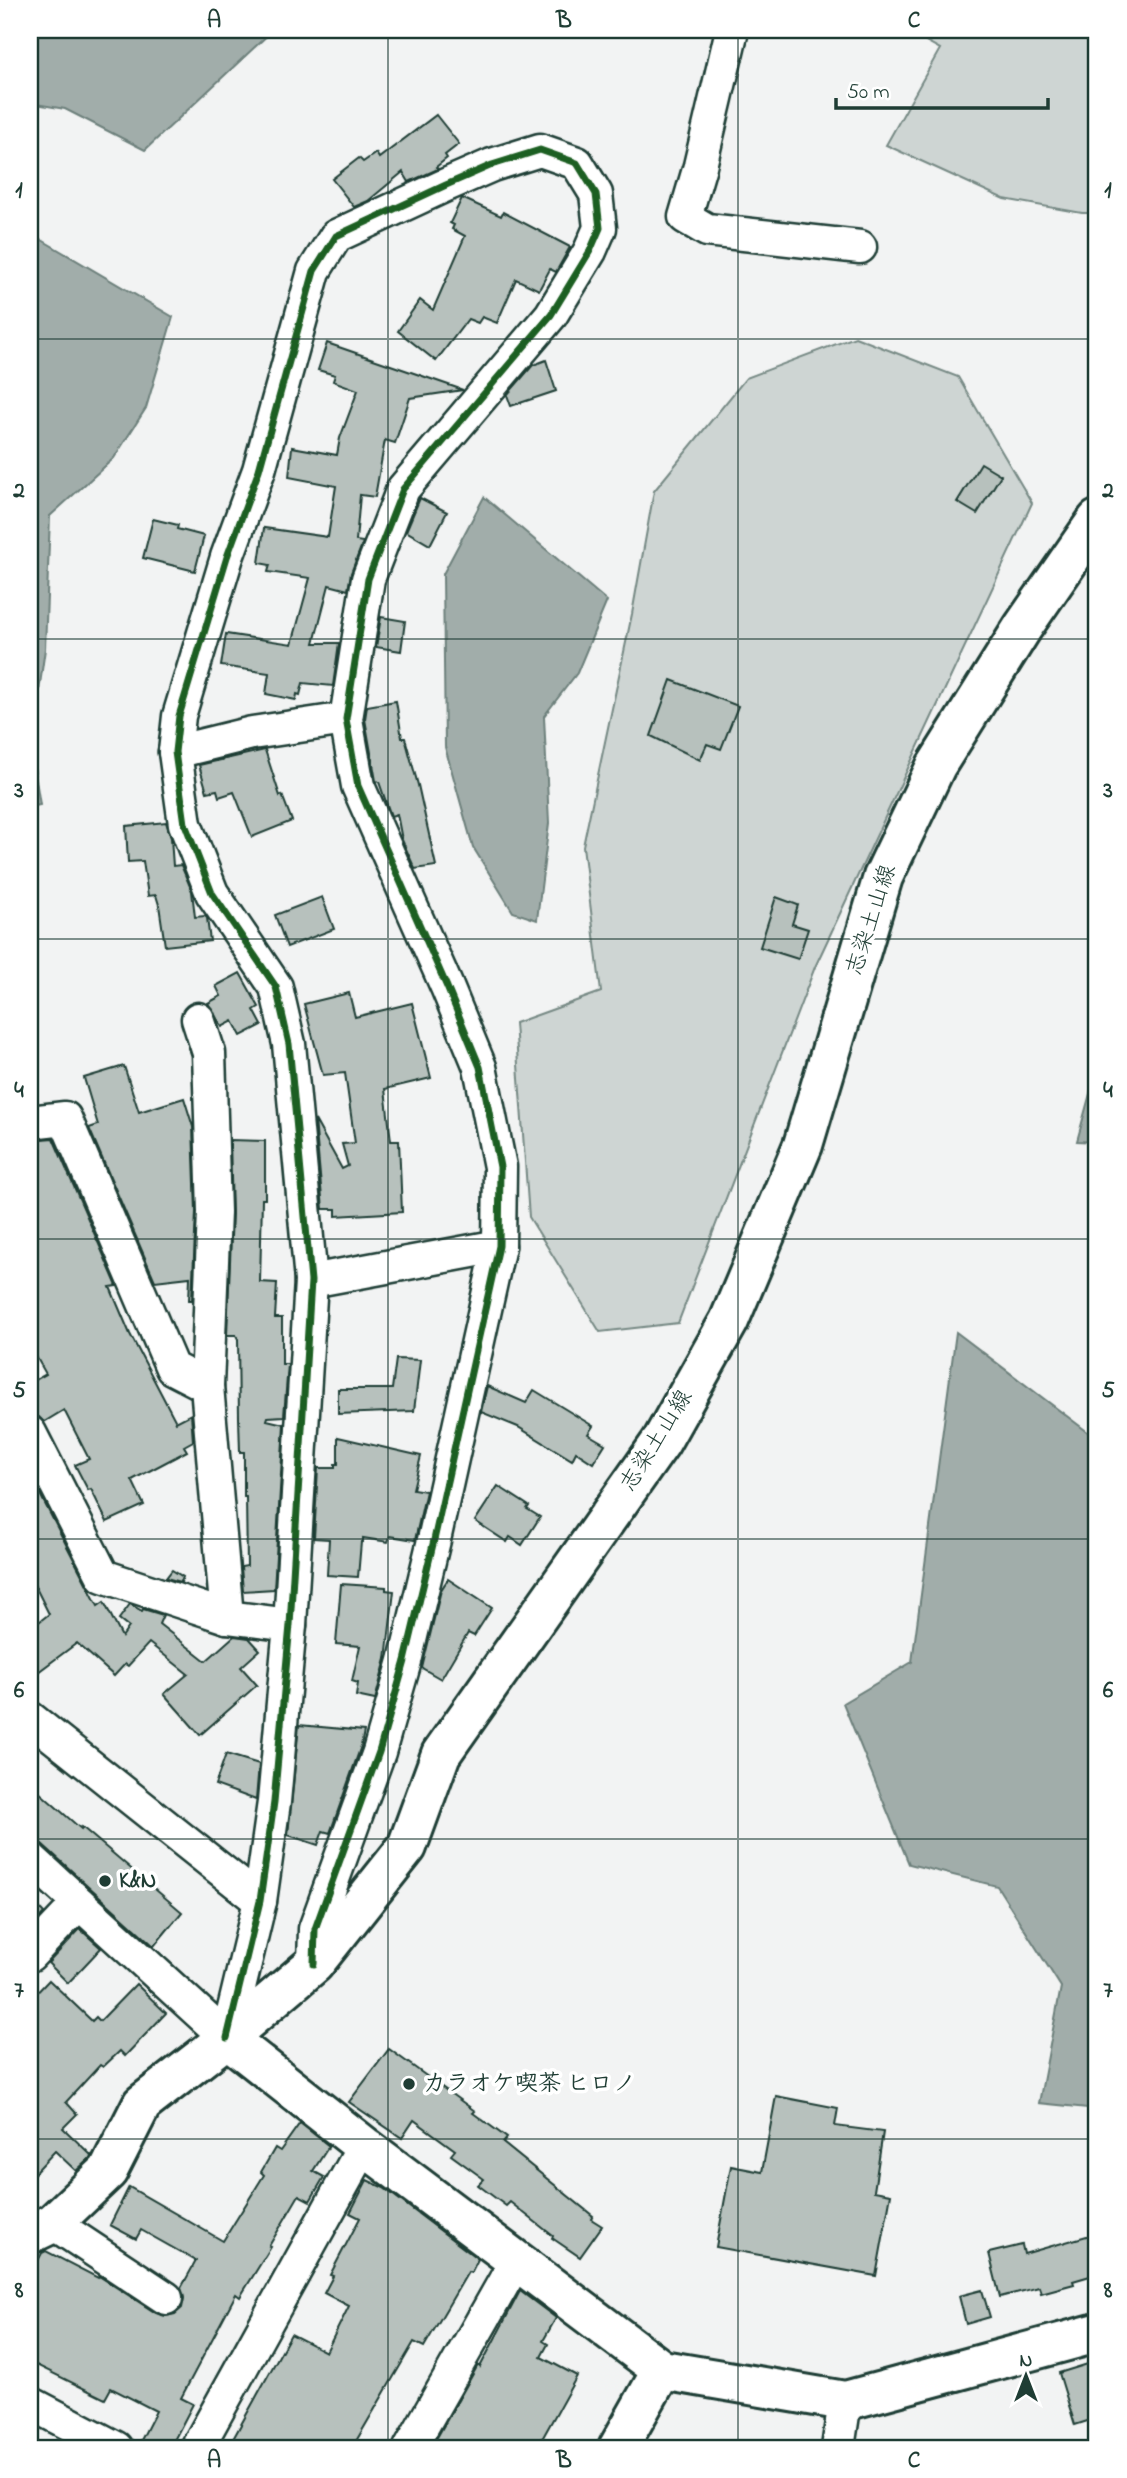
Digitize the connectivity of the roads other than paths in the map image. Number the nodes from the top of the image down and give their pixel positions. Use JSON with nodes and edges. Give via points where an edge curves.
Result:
{"nodes":[{"id":1,"x":732,"y":30,"type":"edge"},
{"id":2,"x":860,"y":247,"type":"dead end"},
{"id":3,"x":1097,"y":520,"type":"edge"},
{"id":4,"x":346,"y":719,"type":"junction"},
{"id":5,"x":175,"y":752,"type":"junction"},
{"id":6,"x":198,"y":1019,"type":"dead end"},
{"id":7,"x":30,"y":1122,"type":"edge"},
{"id":8,"x":499,"y":1246,"type":"junction"},
{"id":9,"x":311,"y":1281,"type":"junction"},
{"id":10,"x":207,"y":1387,"type":"junction"},
{"id":11,"x":30,"y":1433,"type":"edge"},
{"id":12,"x":227,"y":1618,"type":"junction"},
{"id":13,"x":290,"y":1625,"type":"junction"},
{"id":14,"x":30,"y":1718,"type":"edge"},
{"id":15,"x":30,"y":1858,"type":"edge"},
{"id":16,"x":260,"y":1901,"type":"junction"},
{"id":17,"x":79,"y":1903,"type":"junction"},
{"id":18,"x":30,"y":1955,"type":"edge"},
{"id":19,"x":314,"y":1964,"type":"junction"},
{"id":20,"x":227,"y":2038,"type":"junction"},
{"id":21,"x":363,"y":2146,"type":"junction"},
{"id":22,"x":41,"y":2229,"type":"edge"},
{"id":23,"x":516,"y":2261,"type":"junction"},
{"id":24,"x":166,"y":2298,"type":"dead end"},
{"id":25,"x":1097,"y":2333,"type":"edge"},
{"id":26,"x":662,"y":2370,"type":"junction"},
{"id":27,"x":845,"y":2401,"type":"junction"},
{"id":28,"x":30,"y":2403,"type":"edge"},
{"id":29,"x":116,"y":2448,"type":"edge"},
{"id":30,"x":197,"y":2448,"type":"edge"},
{"id":31,"x":410,"y":2448,"type":"edge"},
{"id":32,"x":618,"y":2448,"type":"edge"},
{"id":33,"x":838,"y":2448,"type":"edge"}],
"edges":[{"from":1,"to":2,"type":"street","via":[[685,217],[707,230]]},
{"from":3,"to":19,"type":"main road","name":"志染土山線","via":[[936,766],[883,877],[803,1144],[729,1321],[661,1442],[441,1754],[407,1847]]},
{"from":4,"to":5,"type":"street","via":[[253,733]]},
{"from":4,"to":5,"type":"street","via":[[368,579],[403,489],[551,315],[600,228],[596,194],[577,163],[540,150],[492,165],[336,236],[314,271],[259,470],[227,557],[180,716]]},
{"from":4,"to":8,"type":"street","via":[[358,786],[480,1067],[500,1167]]},
{"from":5,"to":9,"type":"street","via":[[185,824],[212,893],[276,987],[289,1044]]},
{"from":6,"to":10,"type":"street","via":[[209,1053],[214,1212]]},
{"from":7,"to":10,"type":"street","via":[[65,1118],[172,1368]]},
{"from":8,"to":9,"type":"street"},
{"from":8,"to":19,"type":"street","via":[[405,1661],[379,1752],[315,1929]]},
{"from":9,"to":13,"type":"street"},
{"from":10,"to":12,"type":"street"},
{"from":11,"to":12,"type":"street","via":[[103,1576]]},
{"from":12,"to":13,"type":"street"},
{"from":13,"to":16,"type":"street"},
{"from":14,"to":16,"type":"street"},
{"from":15,"to":17,"type":"street"},
{"from":16,"to":20,"type":"street"},
{"from":17,"to":18,"type":"street"},
{"from":17,"to":20,"type":"street"},
{"from":19,"to":20,"type":"main road","name":"志染土山線"},
{"from":20,"to":21,"type":"main road"},
{"from":20,"to":22,"type":"main road","name":"志染土山線","via":[[142,2104],[108,2171]]},
{"from":21,"to":23,"type":"main road"},
{"from":21,"to":30,"type":"street"},
{"from":22,"to":24,"type":"street"},
{"from":23,"to":26,"type":"main road"},
{"from":23,"to":31,"type":"street"},
{"from":25,"to":27,"type":"main road"},
{"from":26,"to":27,"type":"main road"},
{"from":26,"to":32,"type":"main road"},
{"from":27,"to":33,"type":"street"},
{"from":28,"to":29,"type":"street"}]}
